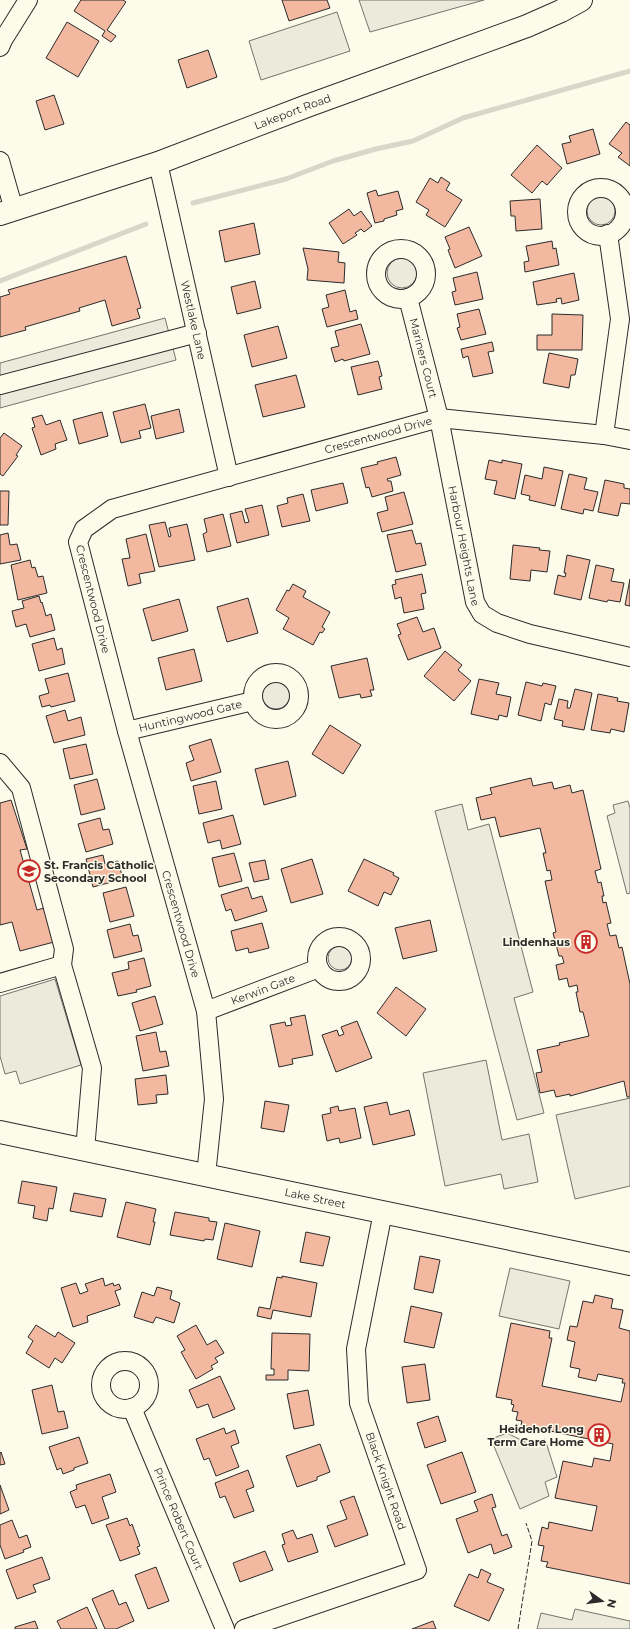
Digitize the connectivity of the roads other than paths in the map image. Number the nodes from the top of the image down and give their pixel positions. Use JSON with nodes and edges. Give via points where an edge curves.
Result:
{"nodes":[{"id":1,"x":28,"y":0,"type":"edge"},
{"id":2,"x":581,"y":0,"type":"edge"},
{"id":3,"x":0,"y":47,"type":"edge"},
{"id":4,"x":0,"y":161,"type":"edge"},
{"id":5,"x":158,"y":163,"type":"junction"},
{"id":6,"x":7,"y":212,"type":"edge"},
{"id":7,"x":608,"y":234,"type":"dead end"},
{"id":8,"x":408,"y":298,"type":"dead end"},
{"id":9,"x":197,"y":333,"type":"junction"},
{"id":10,"x":0,"y":385,"type":"edge"},
{"id":11,"x":439,"y":418,"type":"junction"},
{"id":12,"x":604,"y":435,"type":"junction"},
{"id":13,"x":630,"y":440,"type":"edge"},
{"id":14,"x":229,"y":477,"type":"junction"},
{"id":15,"x":630,"y":657,"type":"edge"},
{"id":16,"x":253,"y":701,"type":"dead end"},
{"id":17,"x":127,"y":731,"type":"junction"},
{"id":18,"x":0,"y":763,"type":"edge"},
{"id":19,"x":62,"y":965,"type":"junction"},
{"id":20,"x":319,"y":968,"type":"dead end"},
{"id":21,"x":0,"y":983,"type":"edge"},
{"id":22,"x":206,"y":1010,"type":"junction"},
{"id":23,"x":0,"y":1132,"type":"edge"},
{"id":24,"x":85,"y":1150,"type":"junction"},
{"id":25,"x":206,"y":1175,"type":"junction"},
{"id":26,"x":383,"y":1212,"type":"junction"},
{"id":27,"x":630,"y":1264,"type":"edge"},
{"id":28,"x":132,"y":1408,"type":"dead end"},
{"id":29,"x":226,"y":1629,"type":"edge"},
{"id":30,"x":244,"y":1629,"type":"edge"}],
"edges":[{"from":1,"to":3,"type":"street"},
{"from":2,"to":5,"type":"main road","name":"Lakeport Road","via":[[527,26]]},
{"from":4,"to":6,"type":"street"},
{"from":5,"to":6,"type":"main road","name":"Lakeport Road"},
{"from":5,"to":9,"type":"street","name":"Westlake Lane"},
{"from":7,"to":12,"type":"street","via":[[620,319]]},
{"from":8,"to":11,"type":"street","name":"Mariners Court"},
{"from":9,"to":10,"type":"street"},
{"from":9,"to":14,"type":"street","name":"Westlake Lane"},
{"from":11,"to":12,"type":"street","name":"Crescentwood Drive"},
{"from":11,"to":14,"type":"street","name":"Crescentwood Drive"},
{"from":11,"to":15,"type":"street","name":"Harbour Heights Lane","via":[[475,602],[482,614],[497,623],[530,634]]},
{"from":12,"to":13,"type":"street","name":"Crescentwood Drive"},
{"from":14,"to":17,"type":"street","name":"Crescentwood Drive","via":[[112,509],[84,529],[78,542]]},
{"from":16,"to":17,"type":"street","name":"Huntingwood Gate"},
{"from":17,"to":22,"type":"street","name":"Crescentwood Drive"},
{"from":18,"to":19,"type":"street","via":[[21,788],[64,949]]},
{"from":19,"to":21,"type":"street"},
{"from":19,"to":24,"type":"street","via":[[92,1068]]},
{"from":20,"to":22,"type":"street","name":"Kerwin Gate"},
{"from":22,"to":25,"type":"street","name":"Crescentwood Drive","via":[[214,1099]]},
{"from":23,"to":24,"type":"main road","name":"Lake Street"},
{"from":24,"to":25,"type":"main road","name":"Lake Street"},
{"from":25,"to":26,"type":"main road","name":"Lake Street"},
{"from":26,"to":27,"type":"main road","name":"Lake Street"},
{"from":26,"to":30,"type":"street","name":"Black Knight Road","via":[[356,1349],[359,1403],[417,1570]]},
{"from":28,"to":29,"type":"street","name":"Prince Robert Court"}]}
